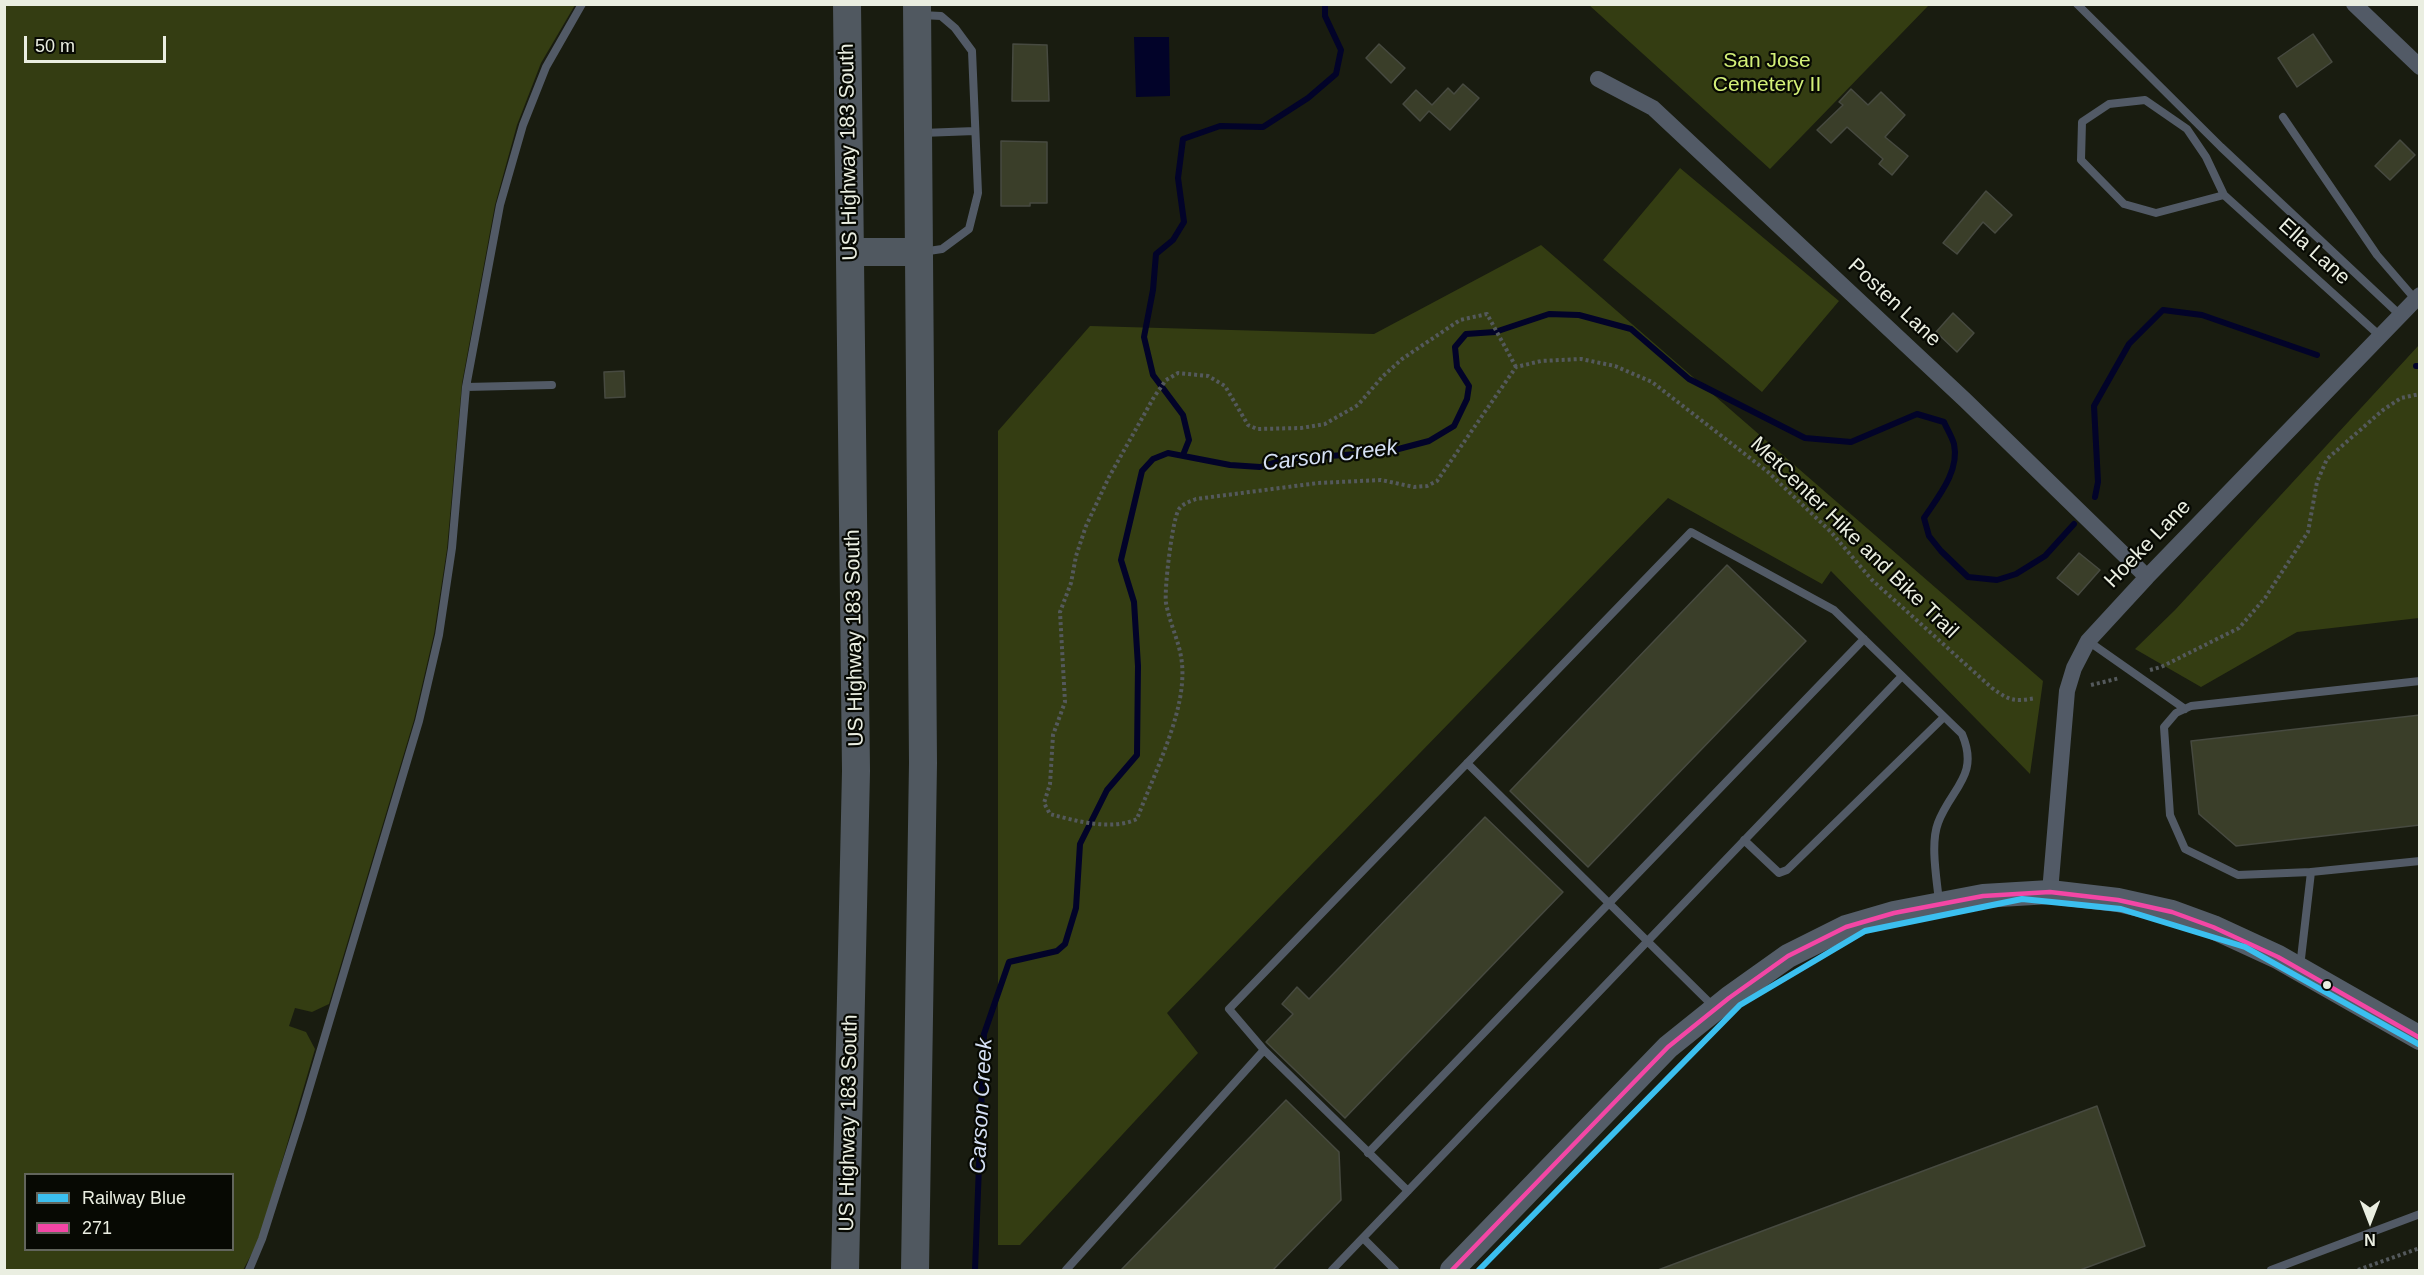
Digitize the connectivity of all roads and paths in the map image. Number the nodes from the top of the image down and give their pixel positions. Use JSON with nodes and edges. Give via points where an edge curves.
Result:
{"nodes":[{"id":1,"x":582,"y":4,"type":"edge"},
{"id":2,"x":847,"y":4,"type":"edge"},
{"id":3,"x":2077,"y":4,"type":"edge"},
{"id":4,"x":2354,"y":4,"type":"edge"},
{"id":5,"x":917,"y":10,"type":"edge"},
{"id":6,"x":2420,"y":67,"type":"edge"},
{"id":7,"x":1598,"y":79,"type":"dead end"},
{"id":8,"x":2283,"y":117,"type":"dead end"},
{"id":9,"x":975,"y":131,"type":"junction"},
{"id":10,"x":918,"y":133,"type":"junction"},
{"id":11,"x":2224,"y":195,"type":"junction"},
{"id":12,"x":850,"y":252,"type":"junction"},
{"id":13,"x":919,"y":252,"type":"junction"},
{"id":14,"x":2417,"y":297,"type":"edge"},
{"id":15,"x":2400,"y":315,"type":"junction"},
{"id":16,"x":2380,"y":336,"type":"junction"},
{"id":17,"x":1516,"y":367,"type":"junction"},
{"id":18,"x":552,"y":385,"type":"dead end"},
{"id":19,"x":466,"y":387,"type":"junction"},
{"id":20,"x":2420,"y":394,"type":"edge"},
{"id":21,"x":2147,"y":577,"type":"junction"},
{"id":22,"x":1864,"y":639,"type":"junction"},
{"id":23,"x":2088,"y":641,"type":"junction"},
{"id":24,"x":2161,"y":667,"type":"dead end"},
{"id":25,"x":1902,"y":676,"type":"junction"},
{"id":26,"x":2420,"y":681,"type":"edge"},
{"id":27,"x":2036,"y":698,"type":"dead end"},
{"id":28,"x":2185,"y":709,"type":"junction"},
{"id":29,"x":1944,"y":717,"type":"junction"},
{"id":30,"x":1467,"y":763,"type":"junction"},
{"id":31,"x":1744,"y":840,"type":"junction"},
{"id":32,"x":2420,"y":861,"type":"edge"},
{"id":33,"x":2311,"y":872,"type":"junction"},
{"id":34,"x":2050,"y":892,"type":"junction"},
{"id":35,"x":1609,"y":903,"type":"junction"},
{"id":36,"x":1939,"y":903,"type":"junction"},
{"id":37,"x":1647,"y":941,"type":"junction"},
{"id":38,"x":2300,"y":969,"type":"junction"},
{"id":39,"x":1716,"y":1009,"type":"junction"},
{"id":40,"x":2420,"y":1038,"type":"edge"},
{"id":41,"x":1264,"y":1050,"type":"junction"},
{"id":42,"x":1368,"y":1152,"type":"junction"},
{"id":43,"x":1408,"y":1191,"type":"junction"},
{"id":44,"x":2420,"y":1214,"type":"edge"},
{"id":45,"x":1363,"y":1238,"type":"junction"},
{"id":46,"x":2420,"y":1248,"type":"edge"},
{"id":47,"x":249,"y":1270,"type":"edge"},
{"id":48,"x":845,"y":1270,"type":"edge"},
{"id":49,"x":915,"y":1270,"type":"edge"},
{"id":50,"x":1066,"y":1270,"type":"edge"},
{"id":51,"x":1332,"y":1270,"type":"edge"},
{"id":52,"x":1395,"y":1270,"type":"edge"},
{"id":53,"x":1452,"y":1270,"type":"edge"},
{"id":54,"x":2271,"y":1270,"type":"edge"},
{"id":55,"x":2358,"y":1270,"type":"edge"}],
"edges":[{"from":1,"to":19,"type":"lane","via":[[546,67],[523,125],[500,205]]},
{"from":2,"to":12,"type":"highway","name":"US Highway 183 South"},
{"from":3,"to":15,"type":"lane","via":[[2221,147]]},
{"from":4,"to":6,"type":"street"},
{"from":5,"to":9,"type":"lane","via":[[941,16],[972,51]]},
{"from":5,"to":10,"type":"highway"},
{"from":7,"to":21,"type":"street","name":"Posten Lane","via":[[1653,108],[1965,400]]},
{"from":8,"to":14,"type":"lane","via":[[2377,255]]},
{"from":9,"to":10,"type":"lane"},
{"from":9,"to":13,"type":"lane","via":[[978,193],[969,229],[942,249]]},
{"from":10,"to":13,"type":"highway"},
{"from":11,"to":11,"type":"lane","name":"Ella Lane","via":[[2187,129],[2145,100],[2109,104],[2082,122],[2081,160],[2124,204],[2156,213]]},
{"from":11,"to":16,"type":"lane","name":"Ella Lane"},
{"from":12,"to":13,"type":"highway"},
{"from":12,"to":48,"type":"highway","name":"US Highway 183 South","via":[[856,771]]},
{"from":13,"to":49,"type":"highway","via":[[923,763]]},
{"from":14,"to":15,"type":"street","name":"Hoeke Lane"},
{"from":15,"to":16,"type":"street","name":"Hoeke Lane"},
{"from":16,"to":21,"type":"street","name":"Hoeke Lane"},
{"from":17,"to":17,"type":"path","via":[[1487,314],[1460,320],[1402,359],[1358,405],[1325,424],[1257,429],[1248,425],[1225,386],[1208,376],[1179,373],[1166,380],[1109,477],[1086,526],[1060,612],[1065,702],[1053,735],[1050,784],[1044,802],[1050,814],[1106,825],[1137,819],[1174,720],[1182,684],[1183,653],[1165,600],[1173,529],[1184,503],[1318,483],[1381,480],[1427,486],[1437,481]]},
{"from":17,"to":27,"type":"path","name":"MetCenter Hike and Bike Trail","via":[[1540,361],[1581,359],[1615,366],[1652,382],[1768,472],[1831,532],[1872,580],[1992,688],[2008,699]]},
{"from":18,"to":19,"type":"lane"},
{"from":19,"to":47,"type":"lane","via":[[452,548],[439,635],[419,721],[297,1127]]},
{"from":20,"to":24,"type":"path","via":[[2401,398],[2383,410],[2327,459],[2317,482],[2308,532],[2265,598],[2239,628]]},
{"from":21,"to":23,"type":"street","name":"Hoeke Lane"},
{"from":22,"to":25,"type":"lane"},
{"from":22,"to":30,"type":"lane","via":[[1834,610],[1691,532]]},
{"from":22,"to":35,"type":"lane"},
{"from":23,"to":28,"type":"lane"},
{"from":23,"to":34,"type":"street","name":"Hoeke Lane","via":[[2067,691]]},
{"from":25,"to":29,"type":"lane"},
{"from":25,"to":31,"type":"lane"},
{"from":26,"to":28,"type":"lane"},
{"from":28,"to":33,"type":"lane","via":[[2164,727],[2170,815],[2185,849],[2238,875]]},
{"from":29,"to":31,"type":"lane","via":[[1787,870],[1779,873]]},
{"from":29,"to":36,"type":"lane","via":[[1962,734],[1969,750],[1968,769],[1938,823],[1934,840]]},
{"from":30,"to":35,"type":"lane"},
{"from":30,"to":41,"type":"lane","via":[[1229,1009]]},
{"from":31,"to":37,"type":"lane"},
{"from":32,"to":33,"type":"lane"},
{"from":33,"to":38,"type":"lane"},
{"from":34,"to":36,"type":"main road"},
{"from":34,"to":38,"type":"main road","via":[[2118,900],[2172,912]]},
{"from":35,"to":37,"type":"lane"},
{"from":35,"to":42,"type":"lane"},
{"from":36,"to":39,"type":"main road","via":[[1846,927],[1788,956]]},
{"from":37,"to":39,"type":"lane"},
{"from":37,"to":43,"type":"lane"},
{"from":38,"to":40,"type":"main road"},
{"from":39,"to":53,"type":"main road","via":[[1668,1047]]},
{"from":41,"to":42,"type":"lane"},
{"from":41,"to":50,"type":"lane"},
{"from":42,"to":43,"type":"lane"},
{"from":43,"to":45,"type":"lane"},
{"from":44,"to":54,"type":"lane"},
{"from":45,"to":51,"type":"lane"},
{"from":45,"to":52,"type":"lane"},
{"from":46,"to":55,"type":"path"}]}
